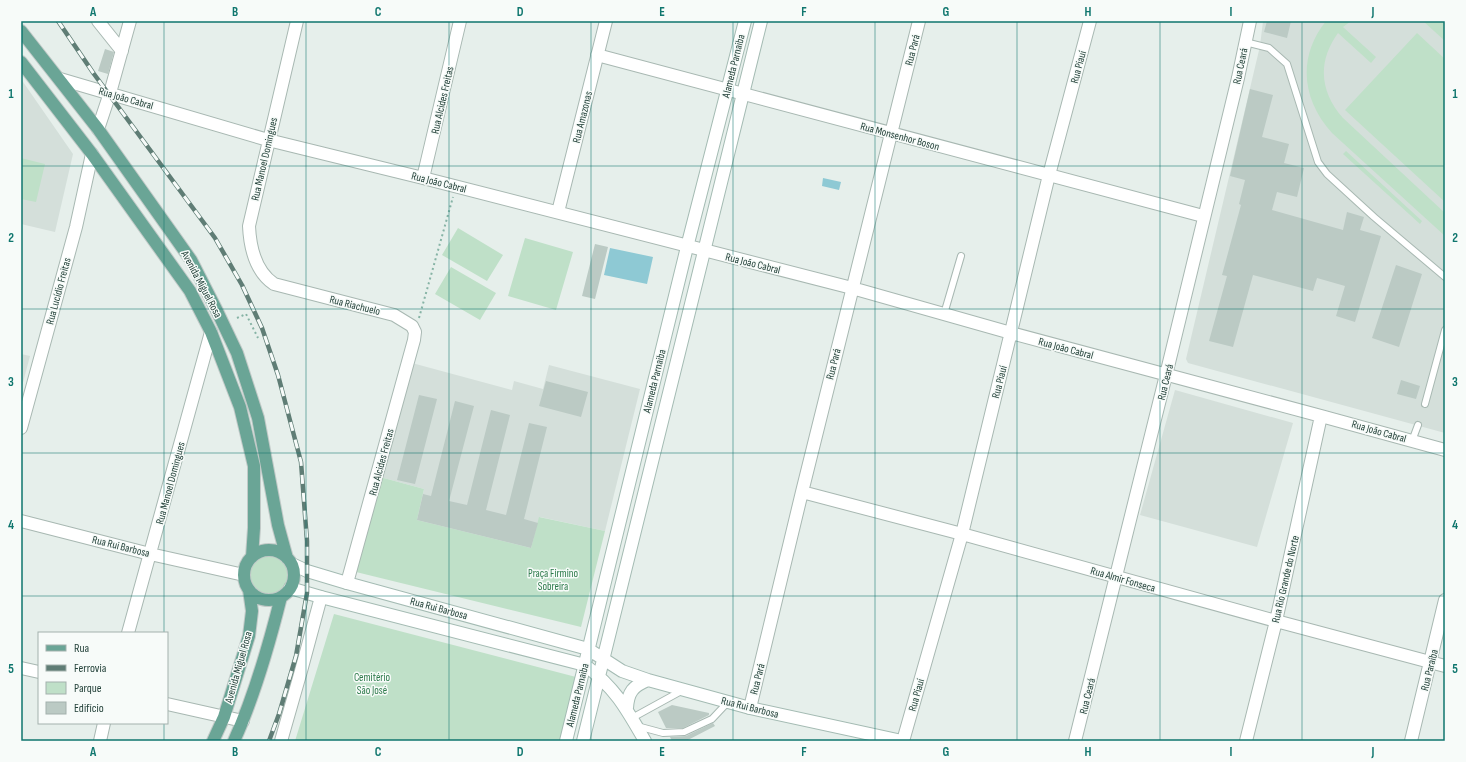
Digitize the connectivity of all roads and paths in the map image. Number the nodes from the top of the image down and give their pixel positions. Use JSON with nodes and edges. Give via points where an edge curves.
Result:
{"nodes":[{"id":1,"x":98,"y":21,"type":"edge"},
{"id":2,"x":130,"y":21,"type":"edge"},
{"id":3,"x":297,"y":21,"type":"edge"},
{"id":4,"x":460,"y":21,"type":"edge"},
{"id":5,"x":606,"y":21,"type":"edge"},
{"id":6,"x":745,"y":21,"type":"edge"},
{"id":7,"x":761,"y":21,"type":"edge"},
{"id":8,"x":920,"y":21,"type":"edge"},
{"id":9,"x":1250,"y":21,"type":"edge"},
{"id":10,"x":1087,"y":22,"type":"edge"},
{"id":11,"x":21,"y":31,"type":"edge"},
{"id":12,"x":1245,"y":42,"type":"junction"},
{"id":13,"x":122,"y":51,"type":"junction"},
{"id":14,"x":597,"y":55,"type":"junction"},
{"id":15,"x":21,"y":62,"type":"edge"},
{"id":16,"x":25,"y":72,"type":"edge"},
{"id":17,"x":60,"y":79,"type":"junction"},
{"id":18,"x":727,"y":90,"type":"junction"},
{"id":19,"x":110,"y":93,"type":"junction"},
{"id":20,"x":743,"y":94,"type":"junction"},
{"id":21,"x":98,"y":129,"type":"junction"},
{"id":22,"x":891,"y":133,"type":"junction"},
{"id":23,"x":268,"y":140,"type":"junction"},
{"id":24,"x":92,"y":154,"type":"junction"},
{"id":25,"x":1048,"y":175,"type":"junction"},
{"id":26,"x":423,"y":178,"type":"junction"},
{"id":27,"x":456,"y":186,"type":"junction"},
{"id":28,"x":558,"y":212,"type":"junction"},
{"id":29,"x":1203,"y":216,"type":"junction"},
{"id":30,"x":687,"y":247,"type":"junction"},
{"id":31,"x":704,"y":251,"type":"junction"},
{"id":32,"x":961,"y":256,"type":"dead end"},
{"id":33,"x":1445,"y":277,"type":"edge"},
{"id":34,"x":281,"y":287,"type":"joint"},
{"id":35,"x":852,"y":288,"type":"junction"},
{"id":36,"x":944,"y":314,"type":"junction"},
{"id":37,"x":237,"y":318,"type":"dead end"},
{"id":38,"x":1445,"y":330,"type":"edge"},
{"id":39,"x":211,"y":332,"type":"junction"},
{"id":40,"x":1011,"y":333,"type":"junction"},
{"id":41,"x":415,"y":336,"type":"junction"},
{"id":42,"x":258,"y":338,"type":"dead end"},
{"id":43,"x":1166,"y":375,"type":"junction"},
{"id":44,"x":1425,"y":404,"type":"dead end"},
{"id":45,"x":1321,"y":416,"type":"junction"},
{"id":46,"x":1418,"y":424,"type":"dead end"},
{"id":47,"x":21,"y":428,"type":"edge"},
{"id":48,"x":639,"y":440,"type":"junction"},
{"id":49,"x":1412,"y":441,"type":"junction"},
{"id":50,"x":656,"y":444,"type":"junction"},
{"id":51,"x":1445,"y":450,"type":"edge"},
{"id":52,"x":802,"y":492,"type":"junction"},
{"id":53,"x":21,"y":521,"type":"edge"},
{"id":54,"x":962,"y":534,"type":"junction"},
{"id":55,"x":150,"y":554,"type":"junction"},
{"id":56,"x":252,"y":557,"type":"junction"},
{"id":57,"x":290,"y":561,"type":"junction"},
{"id":58,"x":244,"y":575,"type":"junction"},
{"id":59,"x":1117,"y":578,"type":"junction"},
{"id":60,"x":347,"y":583,"type":"junction"},
{"id":61,"x":290,"y":588,"type":"junction"},
{"id":62,"x":249,"y":590,"type":"junction"},
{"id":63,"x":281,"y":596,"type":"junction"},
{"id":64,"x":321,"y":597,"type":"junction"},
{"id":65,"x":1445,"y":600,"type":"edge"},
{"id":66,"x":433,"y":606,"type":"junction"},
{"id":67,"x":1276,"y":621,"type":"junction"},
{"id":68,"x":430,"y":625,"type":"junction"},
{"id":69,"x":128,"y":632,"type":"edge"},
{"id":70,"x":588,"y":649,"type":"junction"},
{"id":71,"x":604,"y":660,"type":"junction"},
{"id":72,"x":1431,"y":662,"type":"junction"},
{"id":73,"x":585,"y":665,"type":"junction"},
{"id":74,"x":1445,"y":666,"type":"edge"},
{"id":75,"x":21,"y":668,"type":"edge"},
{"id":76,"x":38,"y":672,"type":"edge"},
{"id":77,"x":599,"y":676,"type":"junction"},
{"id":78,"x":648,"y":680,"type":"junction"},
{"id":79,"x":684,"y":690,"type":"junction"},
{"id":80,"x":728,"y":702,"type":"junction"},
{"id":81,"x":168,"y":704,"type":"edge"},
{"id":82,"x":750,"y":708,"type":"junction"},
{"id":83,"x":224,"y":717,"type":"junction"},
{"id":84,"x":632,"y":717,"type":"junction"},
{"id":85,"x":243,"y":721,"type":"junction"},
{"id":86,"x":104,"y":724,"type":"edge"},
{"id":87,"x":100,"y":741,"type":"edge"},
{"id":88,"x":213,"y":741,"type":"edge"},
{"id":89,"x":234,"y":741,"type":"edge"},
{"id":90,"x":281,"y":741,"type":"edge"},
{"id":91,"x":566,"y":741,"type":"edge"},
{"id":92,"x":583,"y":741,"type":"edge"},
{"id":93,"x":645,"y":741,"type":"edge"},
{"id":94,"x":902,"y":741,"type":"edge"},
{"id":95,"x":1075,"y":741,"type":"edge"},
{"id":96,"x":1246,"y":741,"type":"edge"},
{"id":97,"x":1411,"y":741,"type":"edge"}],
"edges":[{"from":1,"to":13,"type":"street"},
{"from":2,"to":13,"type":"street"},
{"from":3,"to":23,"type":"street","name":"Rua Manoel Domingues"},
{"from":4,"to":26,"type":"street","name":"Rua Alcides Freitas"},
{"from":5,"to":14,"type":"street","name":"Rua Amazonas"},
{"from":6,"to":18,"type":"street","name":"Alameda Parnaiba"},
{"from":7,"to":20,"type":"street","name":"Alameda Parnaiba"},
{"from":8,"to":22,"type":"street","name":"Rua Pará"},
{"from":9,"to":12,"type":"street","name":"Rua Ceará"},
{"from":10,"to":25,"type":"street","name":"Rua Piauí"},
{"from":11,"to":17,"type":"main road","name":"Avenida Miguel Rosa"},
{"from":12,"to":29,"type":"street","name":"Rua Ceará"},
{"from":12,"to":33,"type":"lane","via":[[1269,48],[1287,64],[1318,162],[1327,174]]},
{"from":13,"to":19,"type":"street"},
{"from":14,"to":18,"type":"street","name":"Rua Monsenhor Boson"},
{"from":14,"to":28,"type":"street","name":"Rua Amazonas"},
{"from":15,"to":16,"type":"main road","name":"Avenida Miguel Rosa"},
{"from":16,"to":24,"type":"main road","name":"Avenida Miguel Rosa"},
{"from":17,"to":19,"type":"street","name":"Rua João Cabral"},
{"from":17,"to":21,"type":"main road","name":"Avenida Miguel Rosa"},
{"from":18,"to":20,"type":"street","name":"Rua Monsenhor Boson"},
{"from":18,"to":30,"type":"street","name":"Alameda Parnaiba"},
{"from":19,"to":21,"type":"street"},
{"from":19,"to":23,"type":"street","name":"Rua João Cabral"},
{"from":20,"to":22,"type":"street","name":"Rua Monsenhor Boson"},
{"from":20,"to":31,"type":"street","name":"Alameda Parnaiba"},
{"from":21,"to":57,"type":"main road","name":"Avenida Miguel Rosa","via":[[191,260],[237,353],[258,418],[278,525]]},
{"from":22,"to":25,"type":"street","name":"Rua Monsenhor Boson"},
{"from":22,"to":35,"type":"street","name":"Rua Pará"},
{"from":23,"to":26,"type":"street","name":"Rua João Cabral"},
{"from":23,"to":34,"type":"street","name":"Rua Manoel Domingues","via":[[249,226],[250,242],[261,271],[268,280]]},
{"from":24,"to":39,"type":"main road","name":"Avenida Miguel Rosa","via":[[190,291]]},
{"from":24,"to":47,"type":"street","name":"Rua Lucídio Freitas","via":[[76,227]]},
{"from":25,"to":29,"type":"street","name":"Rua Monsenhor Boson"},
{"from":25,"to":40,"type":"street","name":"Rua Piauí"},
{"from":26,"to":27,"type":"street","name":"Rua João Cabral"},
{"from":27,"to":28,"type":"street","name":"Rua João Cabral"},
{"from":27,"to":41,"type":"path"},
{"from":28,"to":30,"type":"street","name":"Rua João Cabral"},
{"from":29,"to":43,"type":"street","name":"Rua Ceará"},
{"from":30,"to":31,"type":"street","name":"Rua João Cabral"},
{"from":30,"to":48,"type":"street","name":"Alameda Parnaiba"},
{"from":31,"to":35,"type":"street","name":"Rua João Cabral"},
{"from":31,"to":50,"type":"street","name":"Alameda Parnaiba"},
{"from":32,"to":36,"type":"lane"},
{"from":34,"to":41,"type":"street","name":"Rua Riachuelo","via":[[394,315],[412,326]]},
{"from":35,"to":36,"type":"street","name":"Rua João Cabral"},
{"from":35,"to":52,"type":"street","name":"Rua Pará"},
{"from":36,"to":40,"type":"street","name":"Rua João Cabral"},
{"from":37,"to":42,"type":"path","via":[[246,314]]},
{"from":38,"to":44,"type":"lane"},
{"from":39,"to":55,"type":"street","name":"Rua Manoel Domingues"},
{"from":39,"to":56,"type":"main road","name":"Avenida Miguel Rosa","via":[[240,407],[254,466]]},
{"from":40,"to":43,"type":"street","name":"Rua João Cabral"},
{"from":40,"to":54,"type":"street","name":"Rua Piauí"},
{"from":41,"to":60,"type":"street","name":"Rua Alcides Freitas"},
{"from":43,"to":45,"type":"street","name":"Rua João Cabral"},
{"from":43,"to":59,"type":"street","name":"Rua Ceará"},
{"from":45,"to":49,"type":"street","name":"Rua João Cabral"},
{"from":45,"to":67,"type":"street","name":"Rua Rio Grande do Norte"},
{"from":46,"to":49,"type":"lane"},
{"from":48,"to":50,"type":"street"},
{"from":48,"to":70,"type":"street","name":"Alameda Parnaiba"},
{"from":49,"to":51,"type":"street","name":"Rua João Cabral"},
{"from":50,"to":71,"type":"street","name":"Alameda Parnaiba"},
{"from":52,"to":54,"type":"street","name":"Rua Almir Fonseca"},
{"from":52,"to":82,"type":"street","name":"Rua Pará"},
{"from":53,"to":55,"type":"street","name":"Rua Rui Barbosa"},
{"from":54,"to":59,"type":"street","name":"Rua Almir Fonseca"},
{"from":54,"to":94,"type":"street","name":"Rua Piauí"},
{"from":55,"to":58,"type":"street","name":"Rua Rui Barbosa"},
{"from":55,"to":69,"type":"street","name":"Rua Manoel Domingues"},
{"from":56,"to":57,"type":"main road","via":[[258,552],[274,550]]},
{"from":56,"to":58,"type":"main road","via":[[246,565]]},
{"from":57,"to":60,"type":"street","name":"Rua Rui Barbosa","via":[[307,571]]},
{"from":57,"to":61,"type":"main road","via":[[294,572]]},
{"from":58,"to":62,"type":"main road"},
{"from":59,"to":67,"type":"street","name":"Rua Almir Fonseca"},
{"from":59,"to":95,"type":"street","name":"Rua Ceará"},
{"from":60,"to":66,"type":"street","name":"Rua Rui Barbosa"},
{"from":61,"to":63,"type":"main road"},
{"from":61,"to":64,"type":"street","name":"Rua Rui Barbosa"},
{"from":62,"to":63,"type":"main road","via":[[257,597],[265,599]]},
{"from":62,"to":83,"type":"main road","name":"Avenida Miguel Rosa","via":[[252,611],[249,636]]},
{"from":63,"to":85,"type":"main road","name":"Avenida Miguel Rosa"},
{"from":64,"to":68,"type":"street","name":"Rua Rui Barbosa"},
{"from":64,"to":90,"type":"street"},
{"from":65,"to":72,"type":"street","name":"Rua Paraíba"},
{"from":66,"to":68,"type":"street"},
{"from":66,"to":70,"type":"street","name":"Rua Rui Barbosa"},
{"from":67,"to":72,"type":"street","name":"Rua Almir Fonseca"},
{"from":67,"to":96,"type":"street","name":"Rua Rio Grande do Norte"},
{"from":68,"to":73,"type":"street","name":"Rua Rui Barbosa"},
{"from":70,"to":71,"type":"street","name":"Rua Rui Barbosa"},
{"from":70,"to":73,"type":"street","name":"Alameda Parnaiba"},
{"from":71,"to":77,"type":"street","name":"Alameda Parnaiba"},
{"from":71,"to":78,"type":"street","name":"Rua Rui Barbosa","via":[[622,671]]},
{"from":72,"to":74,"type":"street","name":"Rua Almir Fonseca"},
{"from":72,"to":97,"type":"street","name":"Rua Paraíba"},
{"from":73,"to":77,"type":"street"},
{"from":73,"to":91,"type":"street","name":"Alameda Parnaiba"},
{"from":75,"to":76,"type":"street"},
{"from":77,"to":84,"type":"street"},
{"from":77,"to":92,"type":"street","name":"Alameda Parnaiba"},
{"from":78,"to":79,"type":"street","name":"Rua Rui Barbosa"},
{"from":78,"to":84,"type":"street","via":[[633,689],[628,697]]},
{"from":79,"to":80,"type":"street","name":"Rua Rui Barbosa"},
{"from":79,"to":84,"type":"lane"},
{"from":80,"to":82,"type":"street","name":"Rua Rui Barbosa"},
{"from":80,"to":84,"type":"lane","via":[[712,719],[684,732],[663,733]]},
{"from":81,"to":83,"type":"street"},
{"from":82,"to":94,"type":"street","name":"Rua Rui Barbosa"},
{"from":83,"to":85,"type":"street"},
{"from":83,"to":88,"type":"main road","name":"Avenida Miguel Rosa"},
{"from":84,"to":93,"type":"street"},
{"from":85,"to":89,"type":"main road","name":"Avenida Miguel Rosa"},
{"from":86,"to":87,"type":"street"}]}
